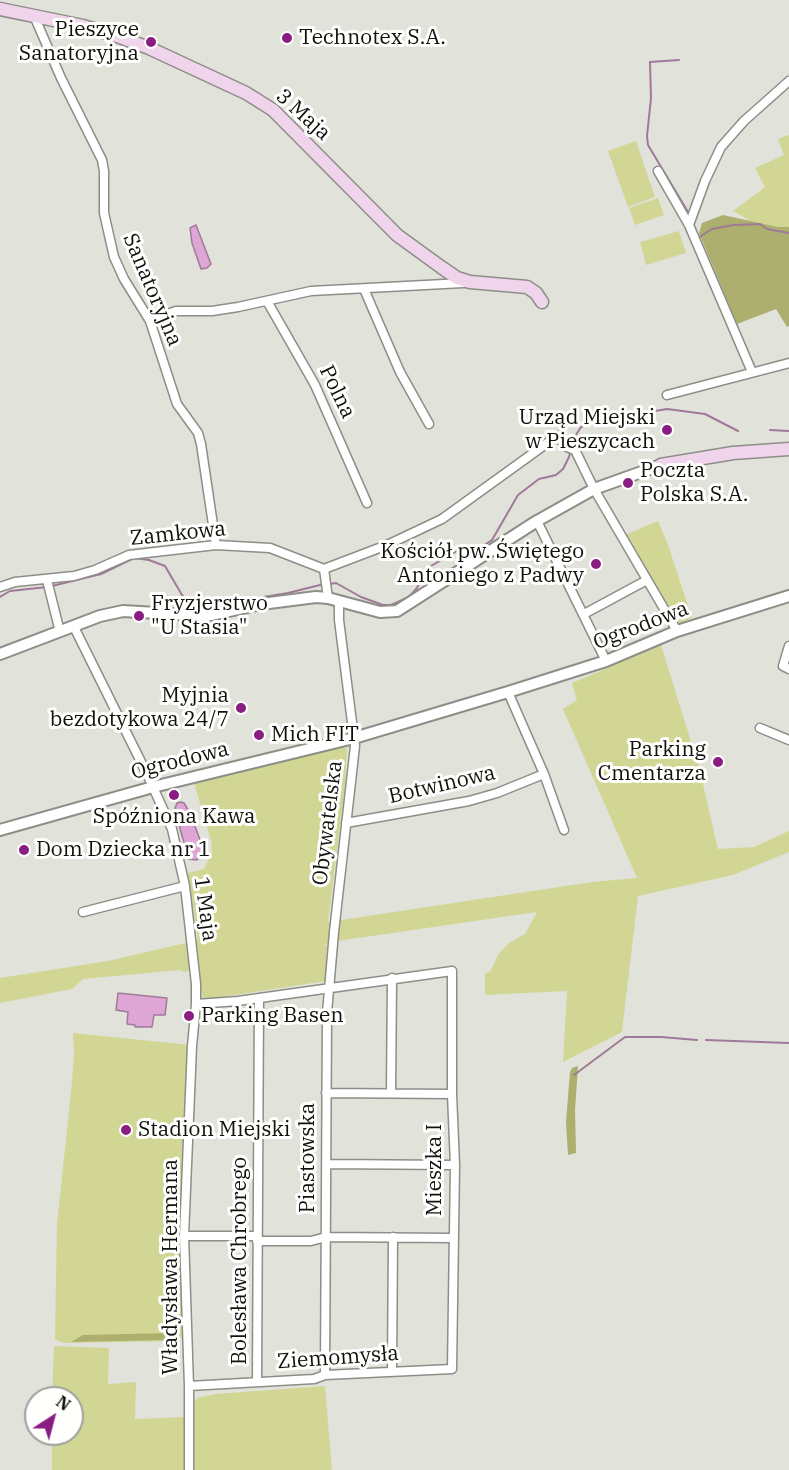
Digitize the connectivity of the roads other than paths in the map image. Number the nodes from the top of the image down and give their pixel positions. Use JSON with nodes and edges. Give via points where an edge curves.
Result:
{"nodes":[{"id":1,"x":0,"y":9,"type":"edge"},
{"id":2,"x":35,"y":18,"type":"junction"},
{"id":3,"x":789,"y":81,"type":"edge"},
{"id":4,"x":658,"y":171,"type":"dead end"},
{"id":5,"x":689,"y":225,"type":"junction"},
{"id":6,"x":470,"y":282,"type":"junction"},
{"id":7,"x":364,"y":289,"type":"junction"},
{"id":8,"x":267,"y":301,"type":"junction"},
{"id":9,"x":542,"y":302,"type":"dead end"},
{"id":10,"x":150,"y":321,"type":"junction"},
{"id":11,"x":789,"y":363,"type":"edge"},
{"id":12,"x":752,"y":372,"type":"junction"},
{"id":13,"x":668,"y":395,"type":"dead end"},
{"id":14,"x":429,"y":424,"type":"dead end"},
{"id":15,"x":789,"y":449,"type":"edge"},
{"id":16,"x":661,"y":465,"type":"joint"},
{"id":17,"x":594,"y":489,"type":"junction"},
{"id":18,"x":367,"y":503,"type":"dead end"},
{"id":19,"x":537,"y":521,"type":"junction"},
{"id":20,"x":216,"y":545,"type":"junction"},
{"id":21,"x":324,"y":569,"type":"junction"},
{"id":22,"x":647,"y":580,"type":"junction"},
{"id":23,"x":48,"y":584,"type":"junction"},
{"id":24,"x":0,"y":586,"type":"edge"},
{"id":25,"x":789,"y":596,"type":"edge"},
{"id":26,"x":328,"y":598,"type":"junction"},
{"id":27,"x":339,"y":602,"type":"junction"},
{"id":28,"x":584,"y":614,"type":"junction"},
{"id":29,"x":74,"y":627,"type":"junction"},
{"id":30,"x":677,"y":631,"type":"junction"},
{"id":31,"x":60,"y":632,"type":"junction"},
{"id":32,"x":789,"y":646,"type":"edge"},
{"id":33,"x":0,"y":654,"type":"edge"},
{"id":34,"x":606,"y":661,"type":"junction"},
{"id":35,"x":789,"y":669,"type":"edge"},
{"id":36,"x":508,"y":692,"type":"junction"},
{"id":37,"x":760,"y":728,"type":"dead end"},
{"id":38,"x":354,"y":738,"type":"junction"},
{"id":39,"x":789,"y":741,"type":"edge"},
{"id":40,"x":544,"y":774,"type":"junction"},
{"id":41,"x":153,"y":787,"type":"junction"},
{"id":42,"x":346,"y":823,"type":"junction"},
{"id":43,"x":0,"y":830,"type":"edge"},
{"id":44,"x":564,"y":830,"type":"dead end"},
{"id":45,"x":185,"y":886,"type":"junction"},
{"id":46,"x":83,"y":912,"type":"dead end"},
{"id":47,"x":333,"y":941,"type":"joint"},
{"id":48,"x":392,"y":978,"type":"junction"},
{"id":49,"x":328,"y":988,"type":"junction"},
{"id":50,"x":259,"y":998,"type":"junction"},
{"id":51,"x":196,"y":1004,"type":"junction"},
{"id":52,"x":326,"y":1093,"type":"junction"},
{"id":53,"x":391,"y":1093,"type":"junction"},
{"id":54,"x":452,"y":1094,"type":"junction"},
{"id":55,"x":327,"y":1164,"type":"junction"},
{"id":56,"x":455,"y":1165,"type":"junction"},
{"id":57,"x":184,"y":1236,"type":"junction"},
{"id":58,"x":326,"y":1237,"type":"junction"},
{"id":59,"x":393,"y":1237,"type":"junction"},
{"id":60,"x":454,"y":1238,"type":"junction"},
{"id":61,"x":257,"y":1239,"type":"junction"},
{"id":62,"x":453,"y":1369,"type":"joint"},
{"id":63,"x":392,"y":1372,"type":"junction"},
{"id":64,"x":325,"y":1374,"type":"junction"},
{"id":65,"x":257,"y":1381,"type":"junction"},
{"id":66,"x":189,"y":1386,"type":"junction"},
{"id":67,"x":189,"y":1470,"type":"edge"}],
"edges":[{"from":1,"to":2,"type":"main road","name":"3 Maja"},
{"from":2,"to":6,"type":"main road","name":"3 Maja","via":[[117,36],[246,93],[273,110],[397,235],[457,278]]},
{"from":2,"to":10,"type":"street","name":"Sanatoryjna","via":[[102,160],[104,213],[114,257]]},
{"from":3,"to":5,"type":"street","via":[[721,147]]},
{"from":4,"to":5,"type":"street"},
{"from":5,"to":12,"type":"street"},
{"from":6,"to":7,"type":"street"},
{"from":6,"to":9,"type":"main road","name":"3 Maja","via":[[527,287]]},
{"from":7,"to":8,"type":"street","via":[[322,290]]},
{"from":7,"to":14,"type":"street","via":[[399,372]]},
{"from":8,"to":10,"type":"street","via":[[176,312]]},
{"from":8,"to":18,"type":"street","name":"Polna","via":[[315,385]]},
{"from":10,"to":20,"type":"street","name":"Sanatoryjna","via":[[177,404],[198,433]]},
{"from":11,"to":12,"type":"street"},
{"from":12,"to":13,"type":"street"},
{"from":15,"to":16,"type":"main road","via":[[732,453]]},
{"from":16,"to":17,"type":"street"},
{"from":17,"to":19,"type":"street"},
{"from":17,"to":21,"type":"street","via":[[571,449],[557,436],[442,519]]},
{"from":17,"to":22,"type":"street"},
{"from":19,"to":27,"type":"street","via":[[397,611],[380,612]]},
{"from":19,"to":28,"type":"street"},
{"from":20,"to":21,"type":"street","name":"Zamkowa","via":[[270,548]]},
{"from":20,"to":23,"type":"street","name":"Zamkowa","via":[[129,555]]},
{"from":21,"to":26,"type":"street"},
{"from":22,"to":28,"type":"street","name":"Ogrodowa"},
{"from":22,"to":30,"type":"street"},
{"from":23,"to":24,"type":"street","name":"Zamkowa","via":[[15,582]]},
{"from":23,"to":31,"type":"street"},
{"from":25,"to":30,"type":"street","name":"Ogrodowa"},
{"from":26,"to":27,"type":"street"},
{"from":26,"to":29,"type":"street","via":[[293,599],[206,616],[123,611]]},
{"from":27,"to":38,"type":"street","name":"Obywatelska"},
{"from":28,"to":34,"type":"street"},
{"from":29,"to":31,"type":"street"},
{"from":29,"to":41,"type":"street","name":"1 Maja"},
{"from":30,"to":34,"type":"street","name":"Ogrodowa"},
{"from":31,"to":33,"type":"street"},
{"from":32,"to":35,"type":"street","via":[[783,666]]},
{"from":34,"to":36,"type":"street","name":"Ogrodowa"},
{"from":36,"to":38,"type":"street","name":"Ogrodowa"},
{"from":36,"to":40,"type":"street"},
{"from":37,"to":39,"type":"street"},
{"from":38,"to":41,"type":"street","name":"Ogrodowa"},
{"from":38,"to":42,"type":"street","name":"Obywatelska"},
{"from":40,"to":42,"type":"street","name":"Botwinowa","via":[[469,801]]},
{"from":40,"to":44,"type":"street"},
{"from":41,"to":43,"type":"street","name":"Ogrodowa"},
{"from":41,"to":45,"type":"street","name":"1 Maja","via":[[172,829]]},
{"from":42,"to":47,"type":"street","name":"Obywatelska"},
{"from":45,"to":46,"type":"street"},
{"from":45,"to":51,"type":"street","name":"1 Maja"},
{"from":47,"to":49,"type":"street","name":"Piastowska"},
{"from":48,"to":49,"type":"street"},
{"from":48,"to":53,"type":"street"},
{"from":48,"to":54,"type":"street","name":"Mieszka I","via":[[452,971]]},
{"from":49,"to":50,"type":"street"},
{"from":49,"to":52,"type":"street","name":"Piastowska"},
{"from":50,"to":51,"type":"street"},
{"from":50,"to":61,"type":"street","name":"Bolesława Chrobrego"},
{"from":51,"to":57,"type":"street","name":"Władysława Hermana"},
{"from":52,"to":53,"type":"street"},
{"from":52,"to":55,"type":"street","name":"Piastowska"},
{"from":53,"to":54,"type":"street"},
{"from":54,"to":56,"type":"street","name":"Mieszka I"},
{"from":55,"to":56,"type":"street"},
{"from":55,"to":58,"type":"street","name":"Piastowska"},
{"from":56,"to":60,"type":"street","name":"Mieszka I"},
{"from":57,"to":61,"type":"street"},
{"from":57,"to":66,"type":"street","name":"Władysława Hermana"},
{"from":58,"to":59,"type":"street"},
{"from":58,"to":61,"type":"street","via":[[311,1241]]},
{"from":58,"to":64,"type":"street","name":"Piastowska"},
{"from":59,"to":60,"type":"street"},
{"from":59,"to":63,"type":"street"},
{"from":60,"to":62,"type":"street","name":"Mieszka I"},
{"from":61,"to":65,"type":"street","name":"Bolesława Chrobrego"},
{"from":62,"to":63,"type":"street","name":"Ziemomysła"},
{"from":63,"to":64,"type":"street","name":"Ziemomysła"},
{"from":64,"to":65,"type":"street","name":"Ziemomysła","via":[[314,1379]]},
{"from":65,"to":66,"type":"street","name":"Ziemomysła"},
{"from":66,"to":67,"type":"street","name":"Władysława Hermana"}]}
